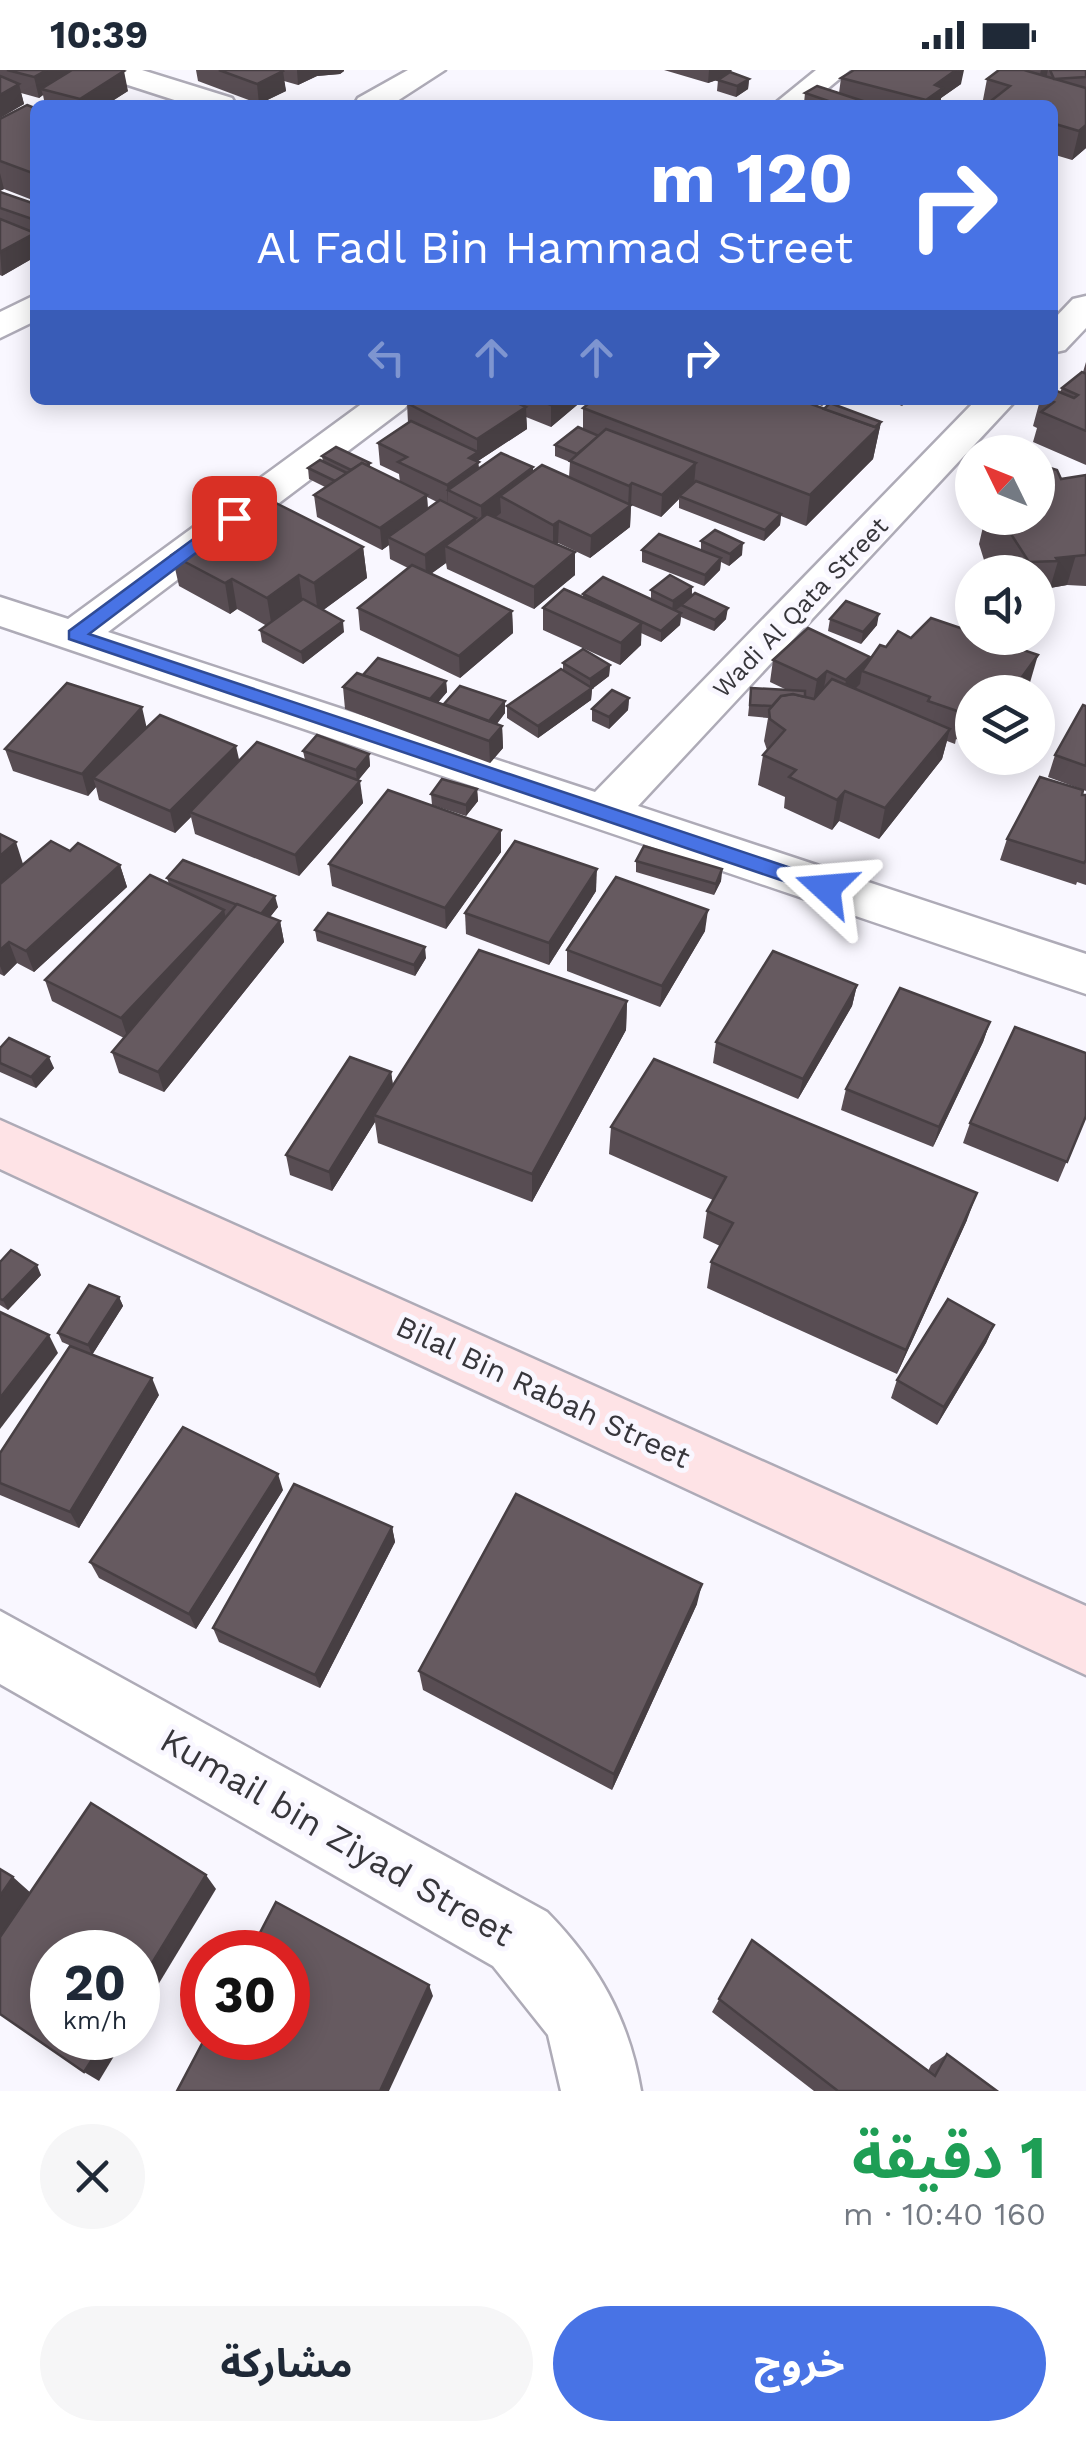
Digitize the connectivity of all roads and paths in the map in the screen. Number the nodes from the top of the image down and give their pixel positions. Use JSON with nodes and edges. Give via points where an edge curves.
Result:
{"nodes":[{"id":1,"x":111,"y":70,"type":"edge"},
{"id":2,"x":430,"y":70,"type":"edge"},
{"id":3,"x":835,"y":70,"type":"edge"},
{"id":4,"x":205,"y":100,"type":"edge"},
{"id":5,"x":378,"y":100,"type":"edge"},
{"id":6,"x":795,"y":100,"type":"edge"},
{"id":7,"x":1086,"y":306,"type":"edge"},
{"id":8,"x":1058,"y":336,"type":"edge"},
{"id":9,"x":385,"y":405,"type":"edge"},
{"id":10,"x":992,"y":405,"type":"edge"},
{"id":11,"x":0,"y":610,"type":"edge"},
{"id":12,"x":76,"y":635,"type":"junction"},
{"id":13,"x":603,"y":814,"type":"junction"},
{"id":14,"x":1086,"y":974,"type":"edge"},
{"id":15,"x":0,"y":1143,"type":"edge"},
{"id":16,"x":1086,"y":1642,"type":"edge"},
{"id":17,"x":0,"y":1646,"type":"edge"},
{"id":18,"x":601,"y":2091,"type":"edge"}],
"edges":[{"from":1,"to":4,"type":"street"},
{"from":2,"to":5,"type":"street"},
{"from":3,"to":6,"type":"street"},
{"from":7,"to":8,"type":"street"},
{"from":9,"to":12,"type":"street"},
{"from":10,"to":13,"type":"street","name":"Wadi Al Qata Street"},
{"from":11,"to":12,"type":"street"},
{"from":12,"to":13,"type":"street"},
{"from":13,"to":14,"type":"street"},
{"from":15,"to":16,"type":"street","name":"Bilal Bin Rabah Street"},
{"from":17,"to":18,"type":"street","name":"Kumail bin Ziyad Street","via":[[520,1940],[563,1982],[595,2045]]}]}
